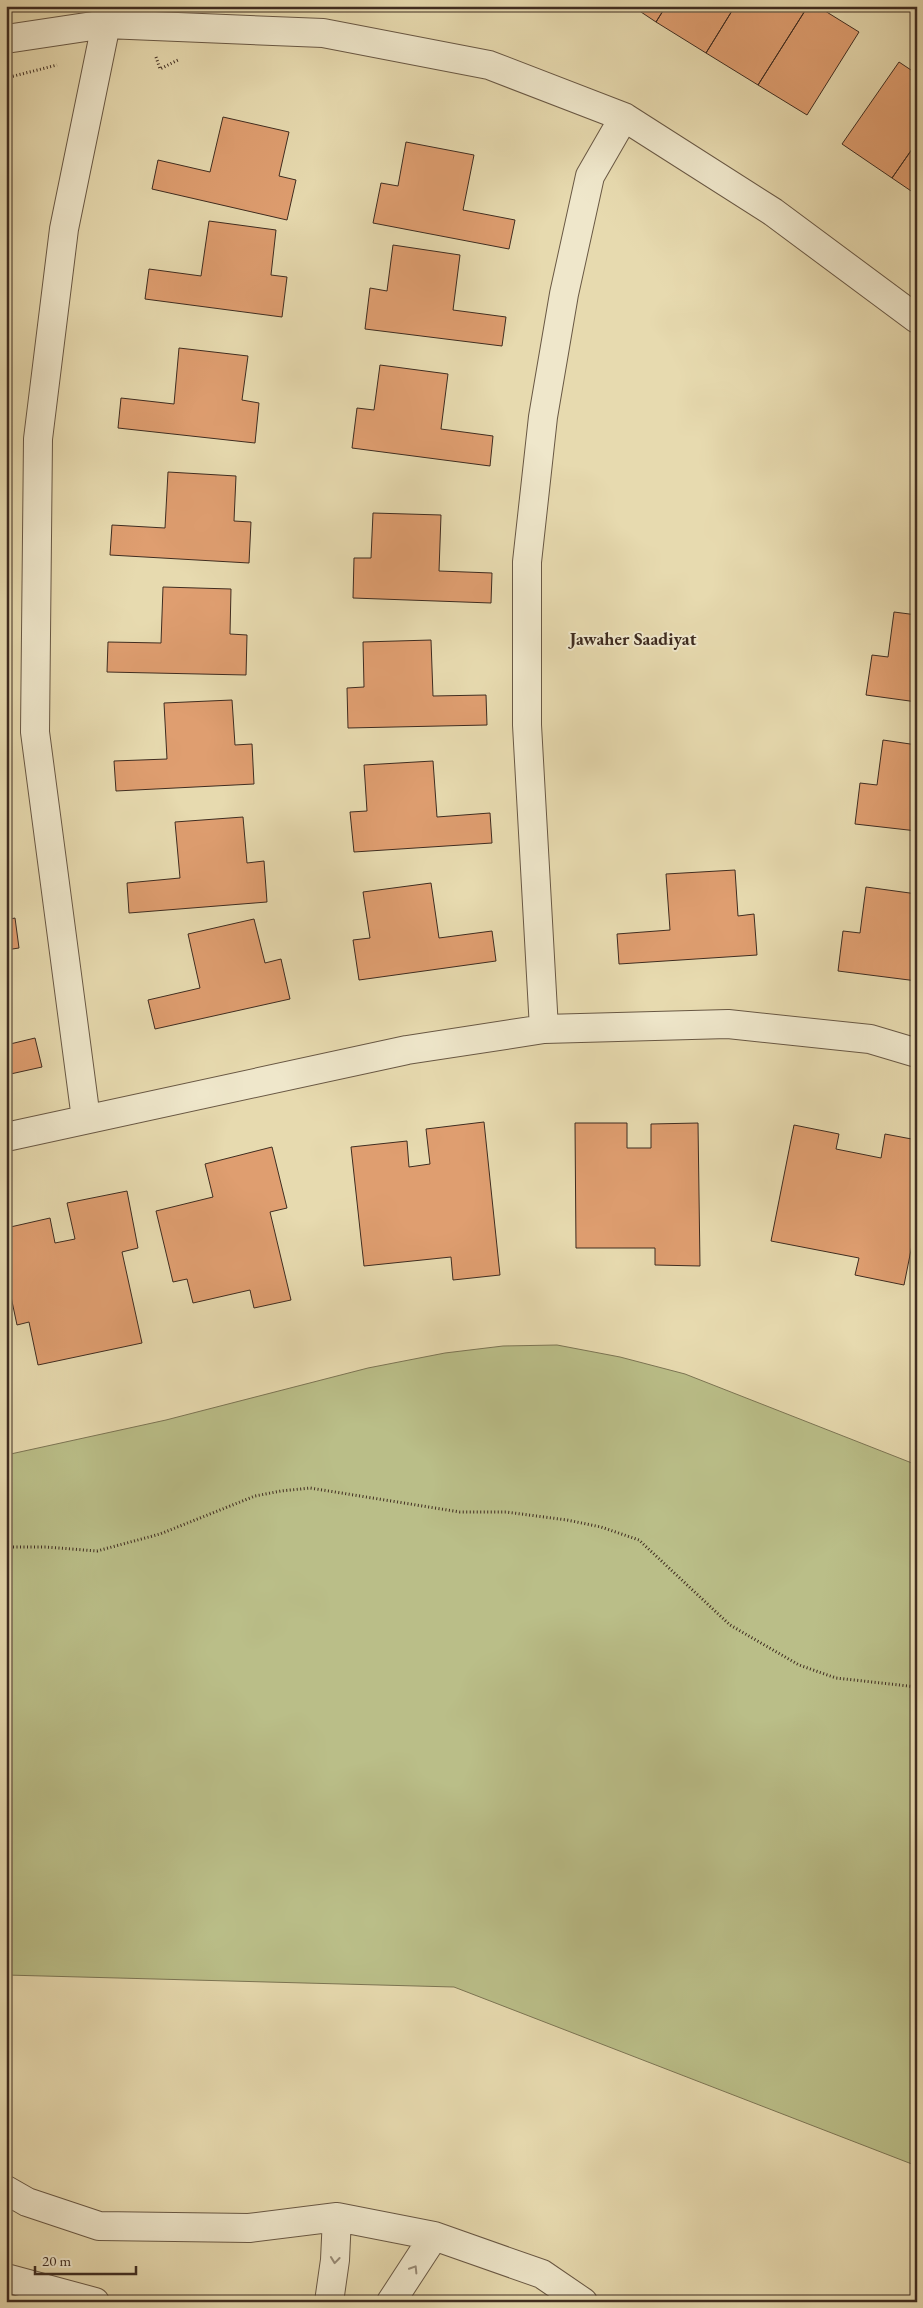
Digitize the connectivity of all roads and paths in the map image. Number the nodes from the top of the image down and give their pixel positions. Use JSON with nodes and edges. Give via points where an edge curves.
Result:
{"nodes":[{"id":1,"x":106,"y":24,"type":"junction"},
{"id":2,"x":6,"y":39,"type":"edge"},
{"id":3,"x":151,"y":56,"type":"dead end"},
{"id":4,"x":182,"y":57,"type":"dead end"},
{"id":5,"x":58,"y":65,"type":"dead end"},
{"id":6,"x":6,"y":78,"type":"edge"},
{"id":7,"x":624,"y":117,"type":"junction"},
{"id":8,"x":917,"y":319,"type":"edge"},
{"id":9,"x":544,"y":1029,"type":"junction"},
{"id":10,"x":917,"y":1053,"type":"edge"},
{"id":11,"x":86,"y":1119,"type":"junction"},
{"id":12,"x":6,"y":1138,"type":"edge"},
{"id":13,"x":6,"y":1547,"type":"edge"},
{"id":14,"x":917,"y":1686,"type":"edge"},
{"id":15,"x":6,"y":2190,"type":"edge"},
{"id":16,"x":337,"y":2217,"type":"junction"},
{"id":17,"x":434,"y":2236,"type":"junction"},
{"id":18,"x":6,"y":2278,"type":"edge"},
{"id":19,"x":95,"y":2302,"type":"edge"},
{"id":20,"x":329,"y":2302,"type":"edge"},
{"id":21,"x":391,"y":2302,"type":"edge"},
{"id":22,"x":583,"y":2302,"type":"edge"}],
"edges":[{"from":1,"to":2,"type":"street"},
{"from":1,"to":7,"type":"street","via":[[323,33],[489,65]]},
{"from":1,"to":11,"type":"street","via":[[64,230],[38,439],[34,732]]},
{"from":3,"to":4,"type":"path","via":[[157,58],[160,69]]},
{"from":5,"to":6,"type":"path"},
{"from":7,"to":8,"type":"street","via":[[773,212]]},
{"from":7,"to":9,"type":"street","via":[[590,176],[564,294],[544,417],[527,562],[527,725]]},
{"from":9,"to":10,"type":"street","via":[[728,1024],[870,1039]]},
{"from":9,"to":11,"type":"street","via":[[407,1050]]},
{"from":11,"to":12,"type":"street"},
{"from":13,"to":14,"type":"path","via":[[97,1551],[160,1534],[255,1496],[310,1488],[460,1512],[506,1512],[567,1520],[639,1540],[730,1625],[799,1665],[836,1678]]},
{"from":15,"to":16,"type":"street","via":[[27,2202],[99,2226],[249,2228]]},
{"from":16,"to":17,"type":"street"},
{"from":16,"to":20,"type":"street","one_way":true},
{"from":21,"to":17,"type":"street","one_way":true},
{"from":17,"to":22,"type":"street","via":[[542,2274]]},
{"from":18,"to":19,"type":"street"}]}
